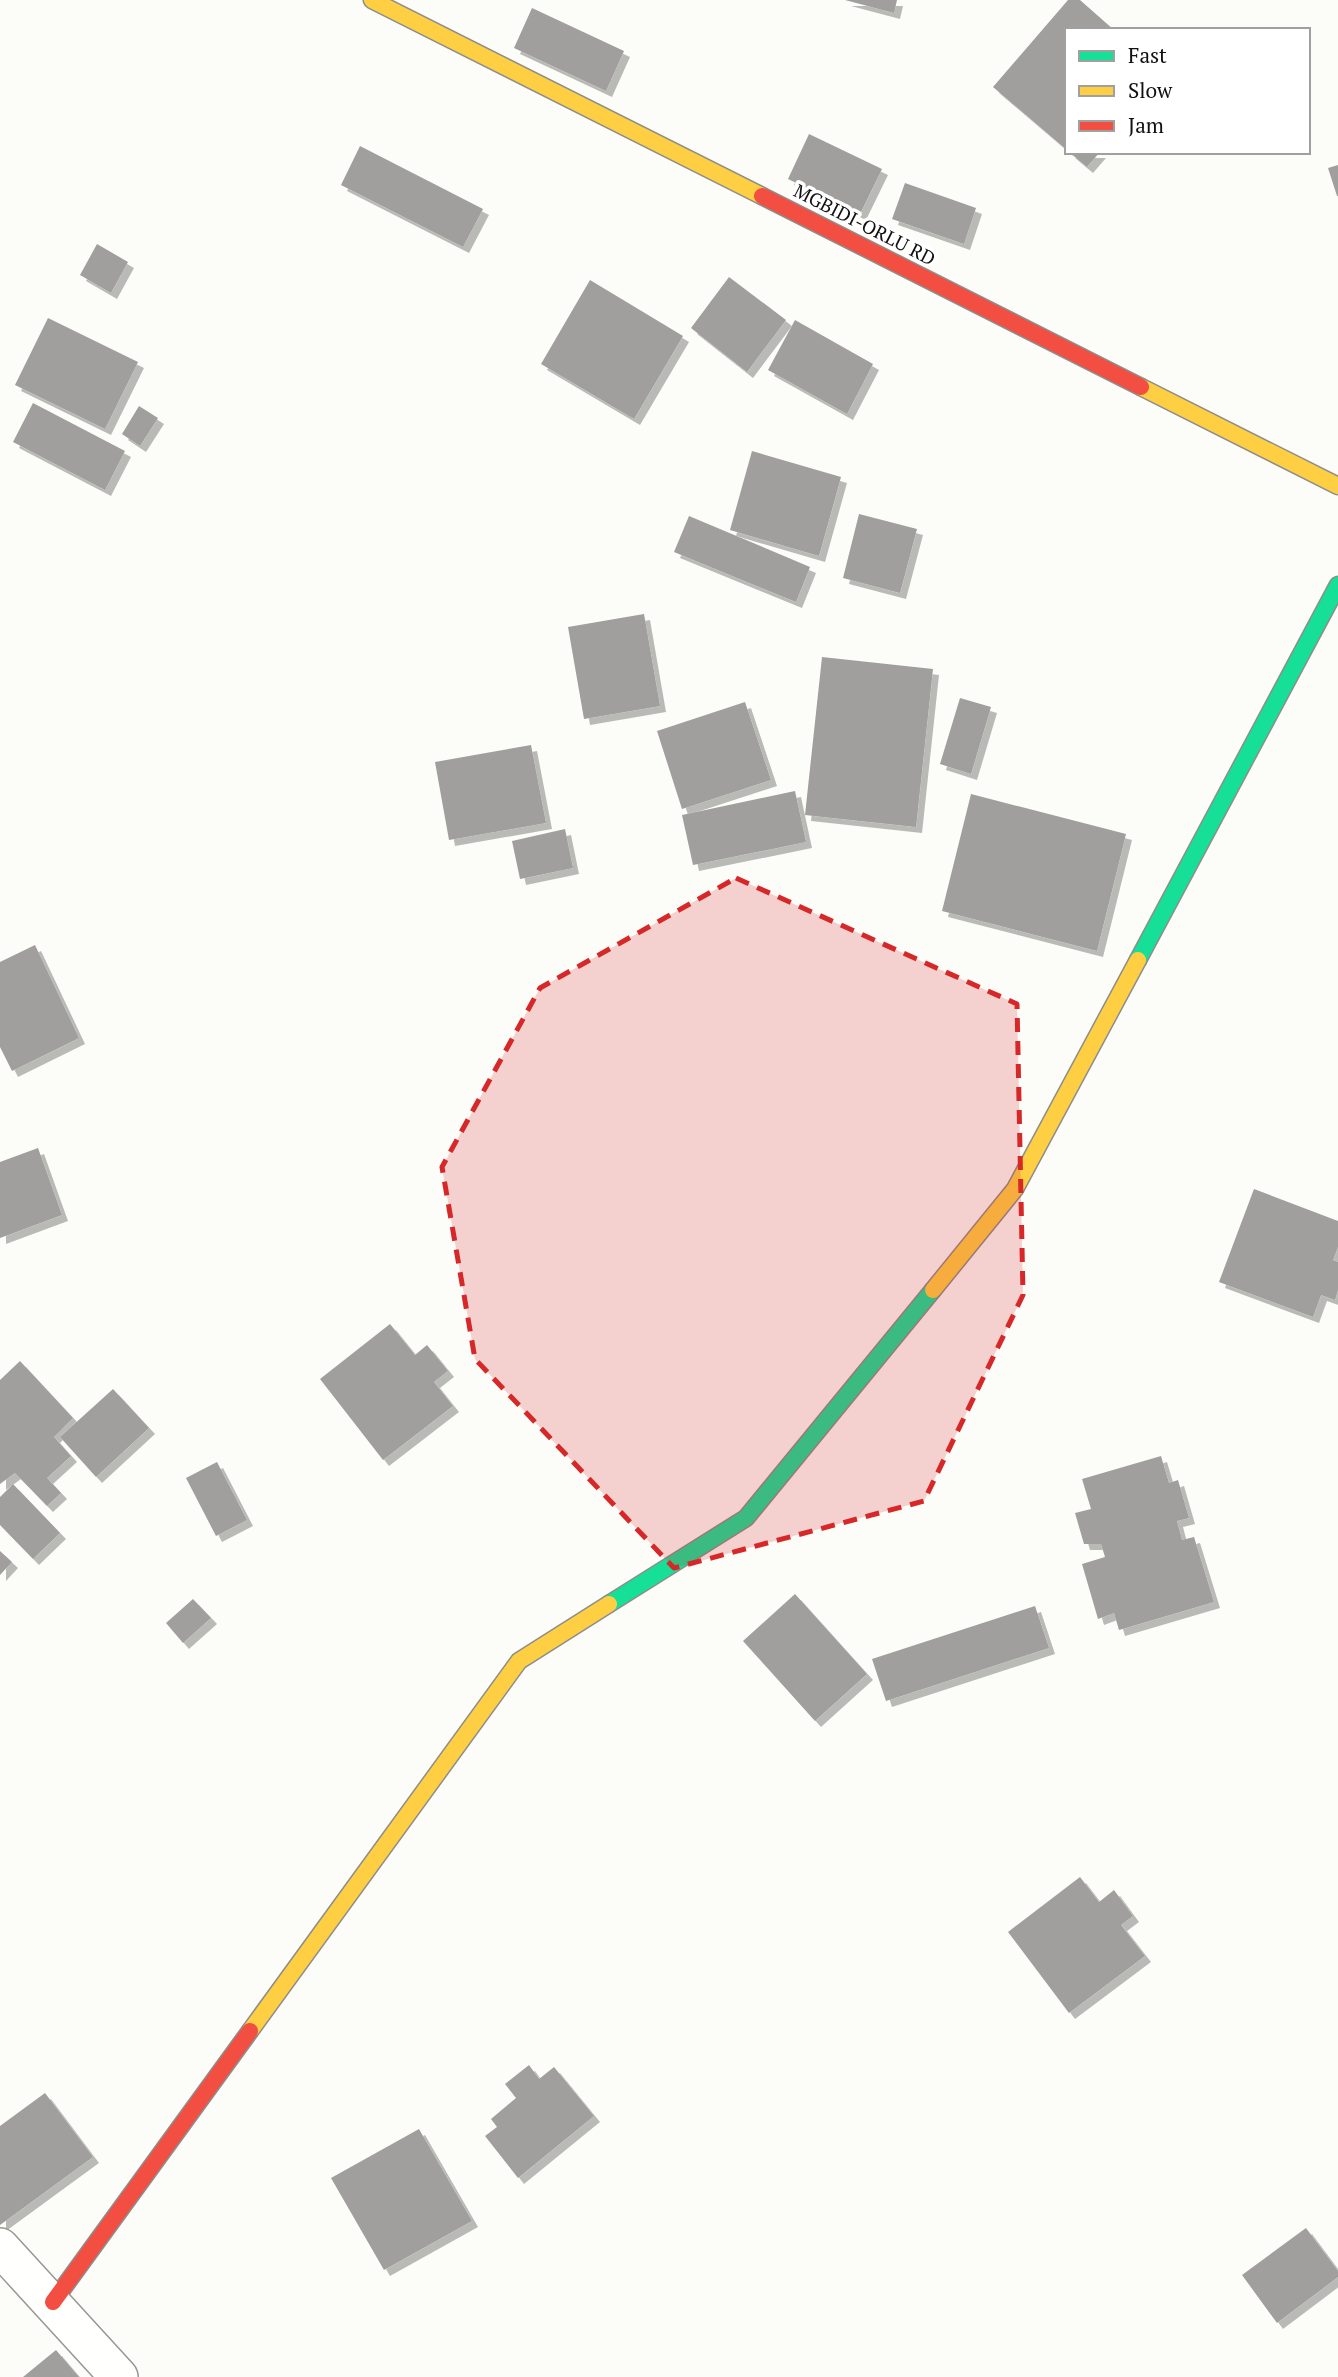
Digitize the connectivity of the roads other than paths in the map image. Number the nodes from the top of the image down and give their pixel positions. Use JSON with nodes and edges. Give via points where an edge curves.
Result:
{"nodes":[{"id":1,"x":372,"y":0,"type":"edge"},
{"id":2,"x":1338,"y":486,"type":"edge"},
{"id":3,"x":1338,"y":585,"type":"edge"},
{"id":4,"x":0,"y":2247,"type":"edge"},
{"id":5,"x":53,"y":2302,"type":"junction"},
{"id":6,"x":119,"y":2377,"type":"edge"}],
"edges":[{"from":1,"to":2,"type":"street","name":"MGBIDI-ORLU RD"},
{"from":3,"to":5,"type":"street","via":[[1015,1189],[746,1518],[519,1661]]},
{"from":4,"to":5,"type":"street"},
{"from":5,"to":6,"type":"street"}]}
